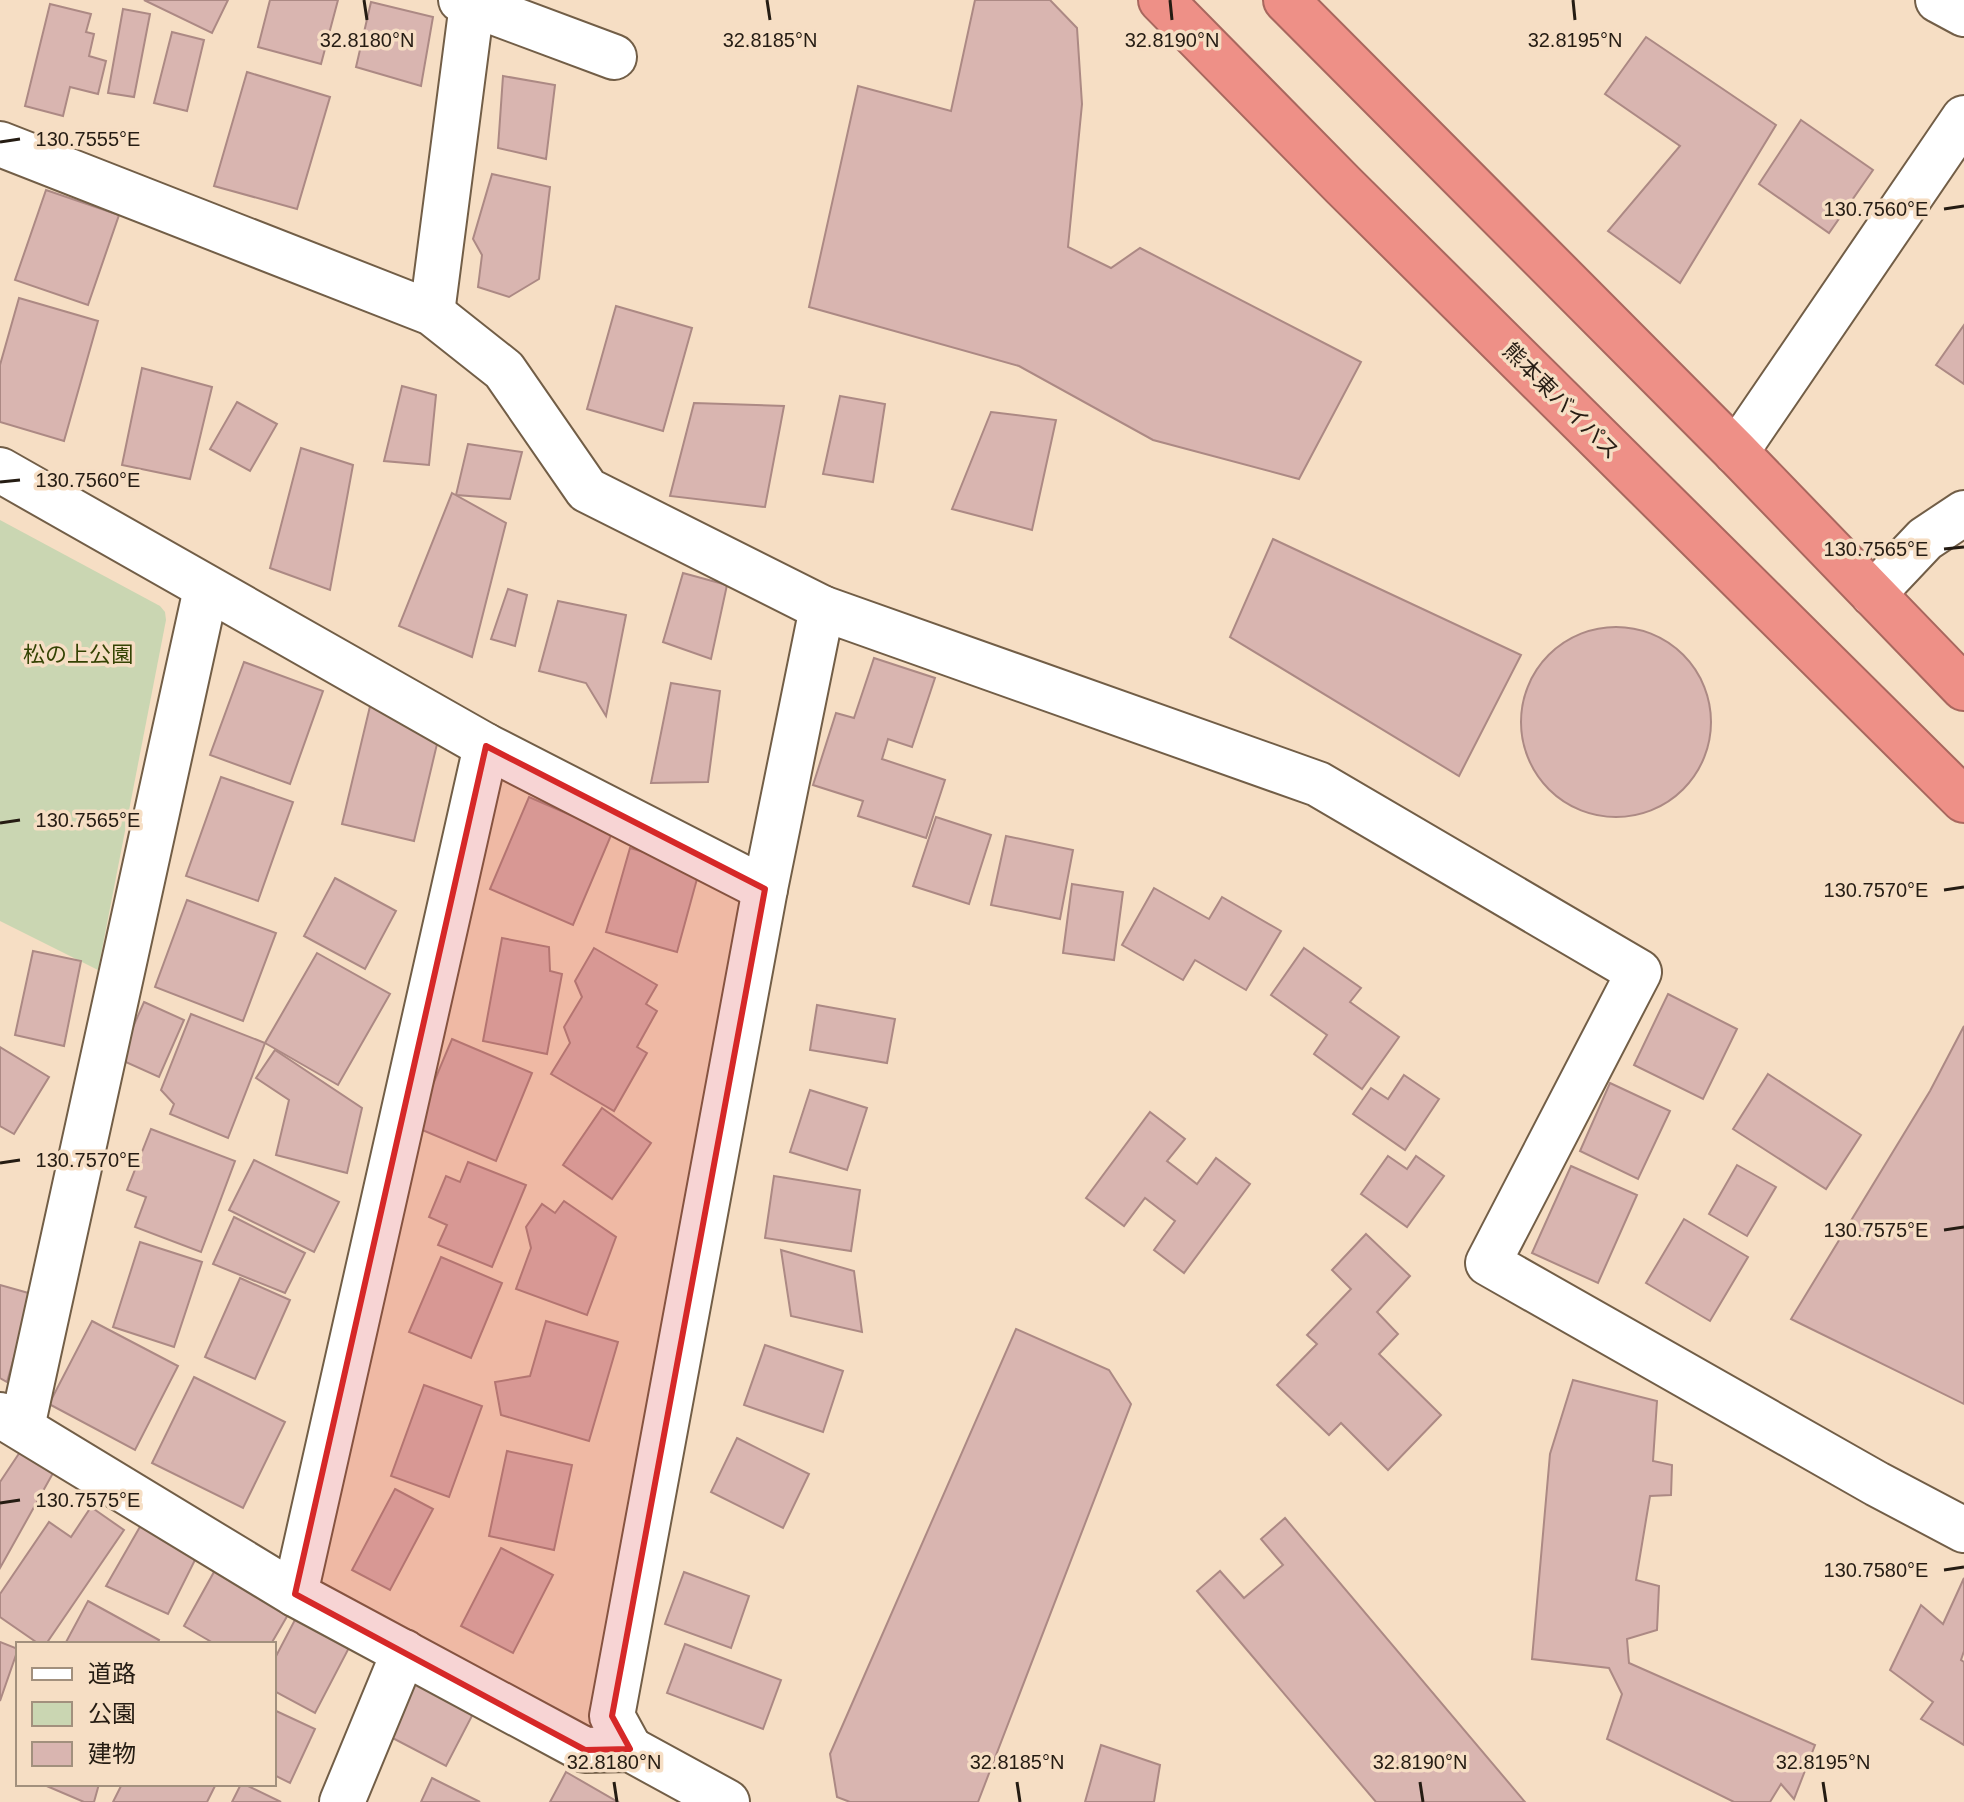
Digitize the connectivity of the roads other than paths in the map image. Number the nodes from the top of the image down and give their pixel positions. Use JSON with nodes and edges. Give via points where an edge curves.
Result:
{"nodes":[{"id":1,"x":1161,"y":0,"type":"edge"},
{"id":2,"x":1286,"y":0,"type":"edge"},
{"id":3,"x":1938,"y":0,"type":"edge"},
{"id":4,"x":466,"y":2,"type":"edge"},
{"id":5,"x":1964,"y":14,"type":"edge"},
{"id":6,"x":614,"y":57,"type":"dead end"},
{"id":7,"x":1964,"y":118,"type":"edge"},
{"id":8,"x":0,"y":144,"type":"edge"},
{"id":9,"x":432,"y":313,"type":"junction"},
{"id":10,"x":1736,"y":452,"type":"junction"},
{"id":11,"x":0,"y":470,"type":"edge"},
{"id":12,"x":1964,"y":513,"type":"edge"},
{"id":13,"x":206,"y":589,"type":"junction"},
{"id":14,"x":1873,"y":594,"type":"junction"},
{"id":15,"x":822,"y":608,"type":"junction"},
{"id":16,"x":1964,"y":688,"type":"edge"},
{"id":17,"x":486,"y":746,"type":"junction"},
{"id":18,"x":1964,"y":800,"type":"edge"},
{"id":19,"x":765,"y":889,"type":"junction"},
{"id":20,"x":11,"y":1421,"type":"edge"},
{"id":21,"x":1964,"y":1530,"type":"edge"},
{"id":22,"x":295,"y":1594,"type":"junction"},
{"id":23,"x":404,"y":1652,"type":"junction"},
{"id":24,"x":630,"y":1749,"type":"junction"},
{"id":25,"x":676,"y":1790,"type":"edge"},
{"id":26,"x":342,"y":1802,"type":"edge"},
{"id":27,"x":727,"y":1802,"type":"edge"}],
"edges":[{"from":1,"to":18,"type":"highway","name":"熊本東バイパス"},
{"from":2,"to":10,"type":"highway"},
{"from":3,"to":5,"type":"street"},
{"from":4,"to":6,"type":"street"},
{"from":4,"to":9,"type":"street"},
{"from":7,"to":10,"type":"street"},
{"from":8,"to":9,"type":"street"},
{"from":9,"to":15,"type":"street","via":[[504,370],[587,490]]},
{"from":10,"to":14,"type":"highway"},
{"from":11,"to":13,"type":"street"},
{"from":12,"to":14,"type":"street","via":[[1925,539]]},
{"from":13,"to":17,"type":"street"},
{"from":13,"to":20,"type":"street"},
{"from":14,"to":16,"type":"highway"},
{"from":15,"to":19,"type":"street"},
{"from":15,"to":21,"type":"street","via":[[1318,784],[1639,972],[1488,1263]]},
{"from":17,"to":19,"type":"street"},
{"from":17,"to":22,"type":"street"},
{"from":19,"to":24,"type":"street","via":[[612,1716]]},
{"from":20,"to":22,"type":"street"},
{"from":22,"to":23,"type":"street"},
{"from":23,"to":24,"type":"street","via":[[585,1750]]},
{"from":23,"to":26,"type":"street"},
{"from":24,"to":25,"type":"street"},
{"from":25,"to":27,"type":"street"}]}
